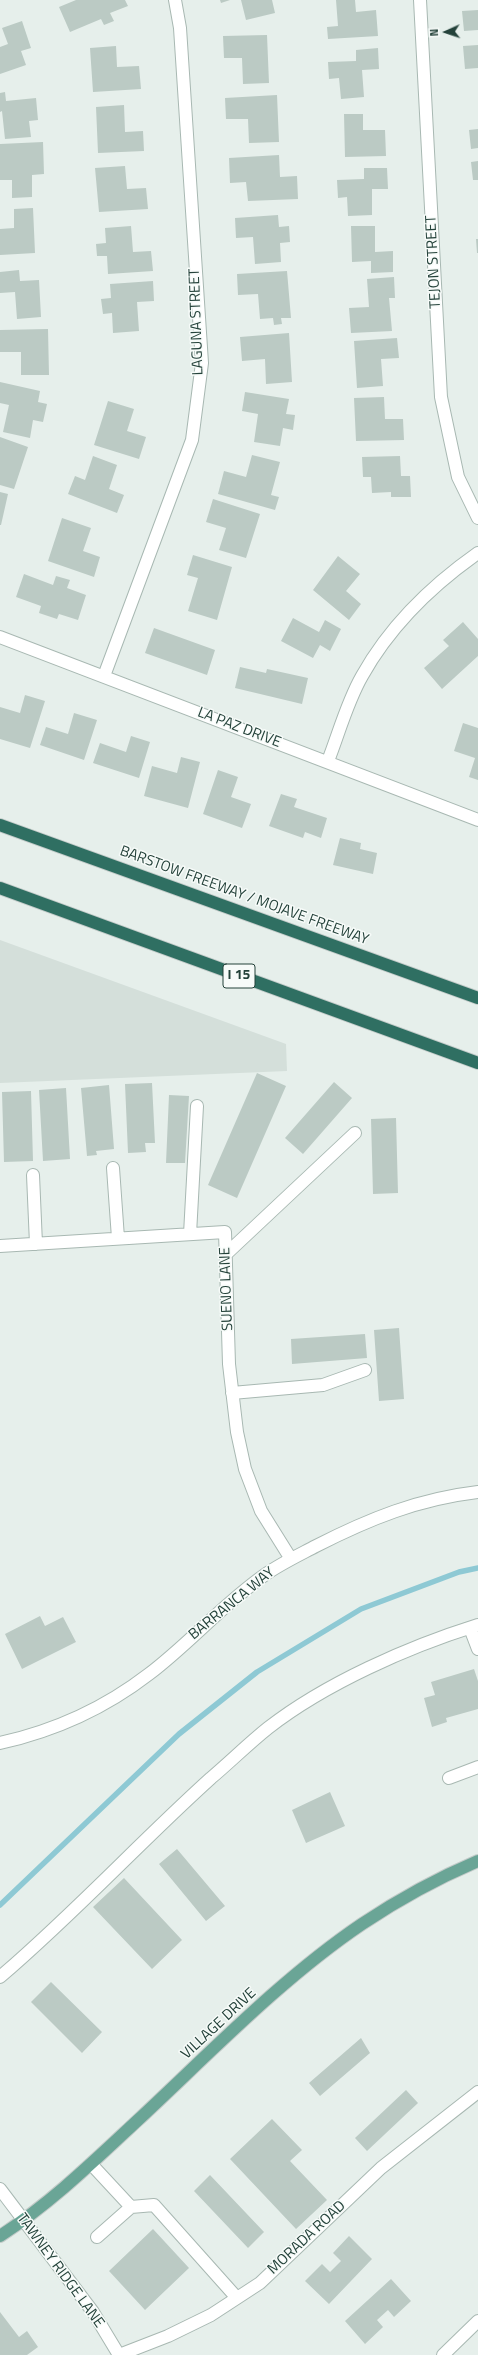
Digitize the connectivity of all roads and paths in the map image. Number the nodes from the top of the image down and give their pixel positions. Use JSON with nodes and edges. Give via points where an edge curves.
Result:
{"nodes":[{"id":1,"x":175,"y":0,"type":"edge"},
{"id":2,"x":420,"y":0,"type":"edge"},
{"id":3,"x":478,"y":518,"type":"edge"},
{"id":4,"x":478,"y":554,"type":"edge"},
{"id":5,"x":0,"y":637,"type":"edge"},
{"id":6,"x":104,"y":676,"type":"junction"},
{"id":7,"x":328,"y":761,"type":"junction"},
{"id":8,"x":478,"y":820,"type":"edge"},
{"id":9,"x":0,"y":825,"type":"edge"},
{"id":10,"x":0,"y":888,"type":"edge"},
{"id":11,"x":478,"y":998,"type":"edge"},
{"id":12,"x":478,"y":1064,"type":"edge"},
{"id":13,"x":197,"y":1106,"type":"dead end"},
{"id":14,"x":355,"y":1133,"type":"dead end"},
{"id":15,"x":113,"y":1168,"type":"dead end"},
{"id":16,"x":33,"y":1175,"type":"dead end"},
{"id":17,"x":190,"y":1234,"type":"junction"},
{"id":18,"x":118,"y":1238,"type":"junction"},
{"id":19,"x":36,"y":1244,"type":"junction"},
{"id":20,"x":0,"y":1246,"type":"edge"},
{"id":21,"x":225,"y":1255,"type":"junction"},
{"id":22,"x":365,"y":1370,"type":"dead end"},
{"id":23,"x":232,"y":1393,"type":"junction"},
{"id":24,"x":478,"y":1492,"type":"edge"},
{"id":25,"x":291,"y":1559,"type":"junction"},
{"id":26,"x":474,"y":1626,"type":"edge"},
{"id":27,"x":478,"y":1649,"type":"edge"},
{"id":28,"x":0,"y":1743,"type":"edge"},
{"id":29,"x":478,"y":1767,"type":"edge"},
{"id":30,"x":450,"y":1778,"type":"dead end"},
{"id":31,"x":478,"y":1861,"type":"edge"},
{"id":32,"x":0,"y":1977,"type":"edge"},
{"id":33,"x":478,"y":2092,"type":"edge"},
{"id":34,"x":92,"y":2165,"type":"junction"},
{"id":35,"x":0,"y":2189,"type":"edge"},
{"id":36,"x":131,"y":2207,"type":"junction"},
{"id":37,"x":23,"y":2221,"type":"junction"},
{"id":38,"x":0,"y":2236,"type":"edge"},
{"id":39,"x":96,"y":2237,"type":"dead end"},
{"id":40,"x":237,"y":2298,"type":"junction"},
{"id":41,"x":478,"y":2321,"type":"edge"},
{"id":42,"x":119,"y":2355,"type":"edge"},
{"id":43,"x":443,"y":2355,"type":"edge"}],
"edges":[{"from":1,"to":6,"type":"street","name":"LAGUNA STREET","via":[[180,28],[202,363],[192,440]]},
{"from":2,"to":3,"type":"street","name":"TEJON STREET","via":[[441,397],[458,477]]},
{"from":4,"to":7,"type":"street","via":[[440,581],[395,626],[361,677]]},
{"from":5,"to":6,"type":"street","name":"LA PAZ DRIVE"},
{"from":6,"to":7,"type":"street","name":"LA PAZ DRIVE"},
{"from":7,"to":8,"type":"street","name":"LA PAZ DRIVE"},
{"from":9,"to":11,"type":"highway","name":"BARSTOW FREEWAY / MOJAVE FREEWAY"},
{"from":10,"to":12,"type":"highway","number":"I 15"},
{"from":13,"to":17,"type":"street"},
{"from":14,"to":21,"type":"street"},
{"from":15,"to":18,"type":"street"},
{"from":16,"to":19,"type":"street"},
{"from":17,"to":18,"type":"street","name":"SUENO LANE"},
{"from":17,"to":21,"type":"street","name":"SUENO LANE","via":[[225,1232]]},
{"from":18,"to":19,"type":"street","name":"SUENO LANE"},
{"from":19,"to":20,"type":"street","name":"SUENO LANE"},
{"from":21,"to":23,"type":"street","name":"SUENO LANE"},
{"from":22,"to":23,"type":"street","via":[[323,1386]]},
{"from":23,"to":25,"type":"street","name":"SUENO LANE","via":[[245,1469],[261,1511]]},
{"from":24,"to":25,"type":"street","name":"BARRANCA WAY","via":[[443,1496],[386,1513]]},
{"from":25,"to":28,"type":"street","name":"BARRANCA WAY","via":[[266,1574],[149,1674],[108,1702],[40,1734]]},
{"from":26,"to":27,"type":"street"},
{"from":26,"to":32,"type":"street","via":[[448,1634],[382,1662],[325,1692],[268,1728],[152,1832]]},
{"from":29,"to":30,"type":"street"},
{"from":31,"to":34,"type":"main road","name":"VILLAGE DRIVE","via":[[446,1875],[362,1924],[292,1979]]},
{"from":33,"to":40,"type":"street","name":"MORADA ROAD","via":[[381,2168],[260,2283]]},
{"from":34,"to":36,"type":"street"},
{"from":34,"to":37,"type":"main road","name":"VILLAGE DRIVE"},
{"from":35,"to":37,"type":"street","name":"TAWNEY RIDGE LANE"},
{"from":36,"to":39,"type":"street"},
{"from":36,"to":40,"type":"street","via":[[154,2204]]},
{"from":37,"to":38,"type":"main road","name":"VILLAGE DRIVE"},
{"from":37,"to":42,"type":"street","name":"TAWNEY RIDGE LANE","via":[[93,2312]]},
{"from":40,"to":42,"type":"street","name":"MORADA ROAD","via":[[212,2315]]},
{"from":41,"to":43,"type":"street"}]}
